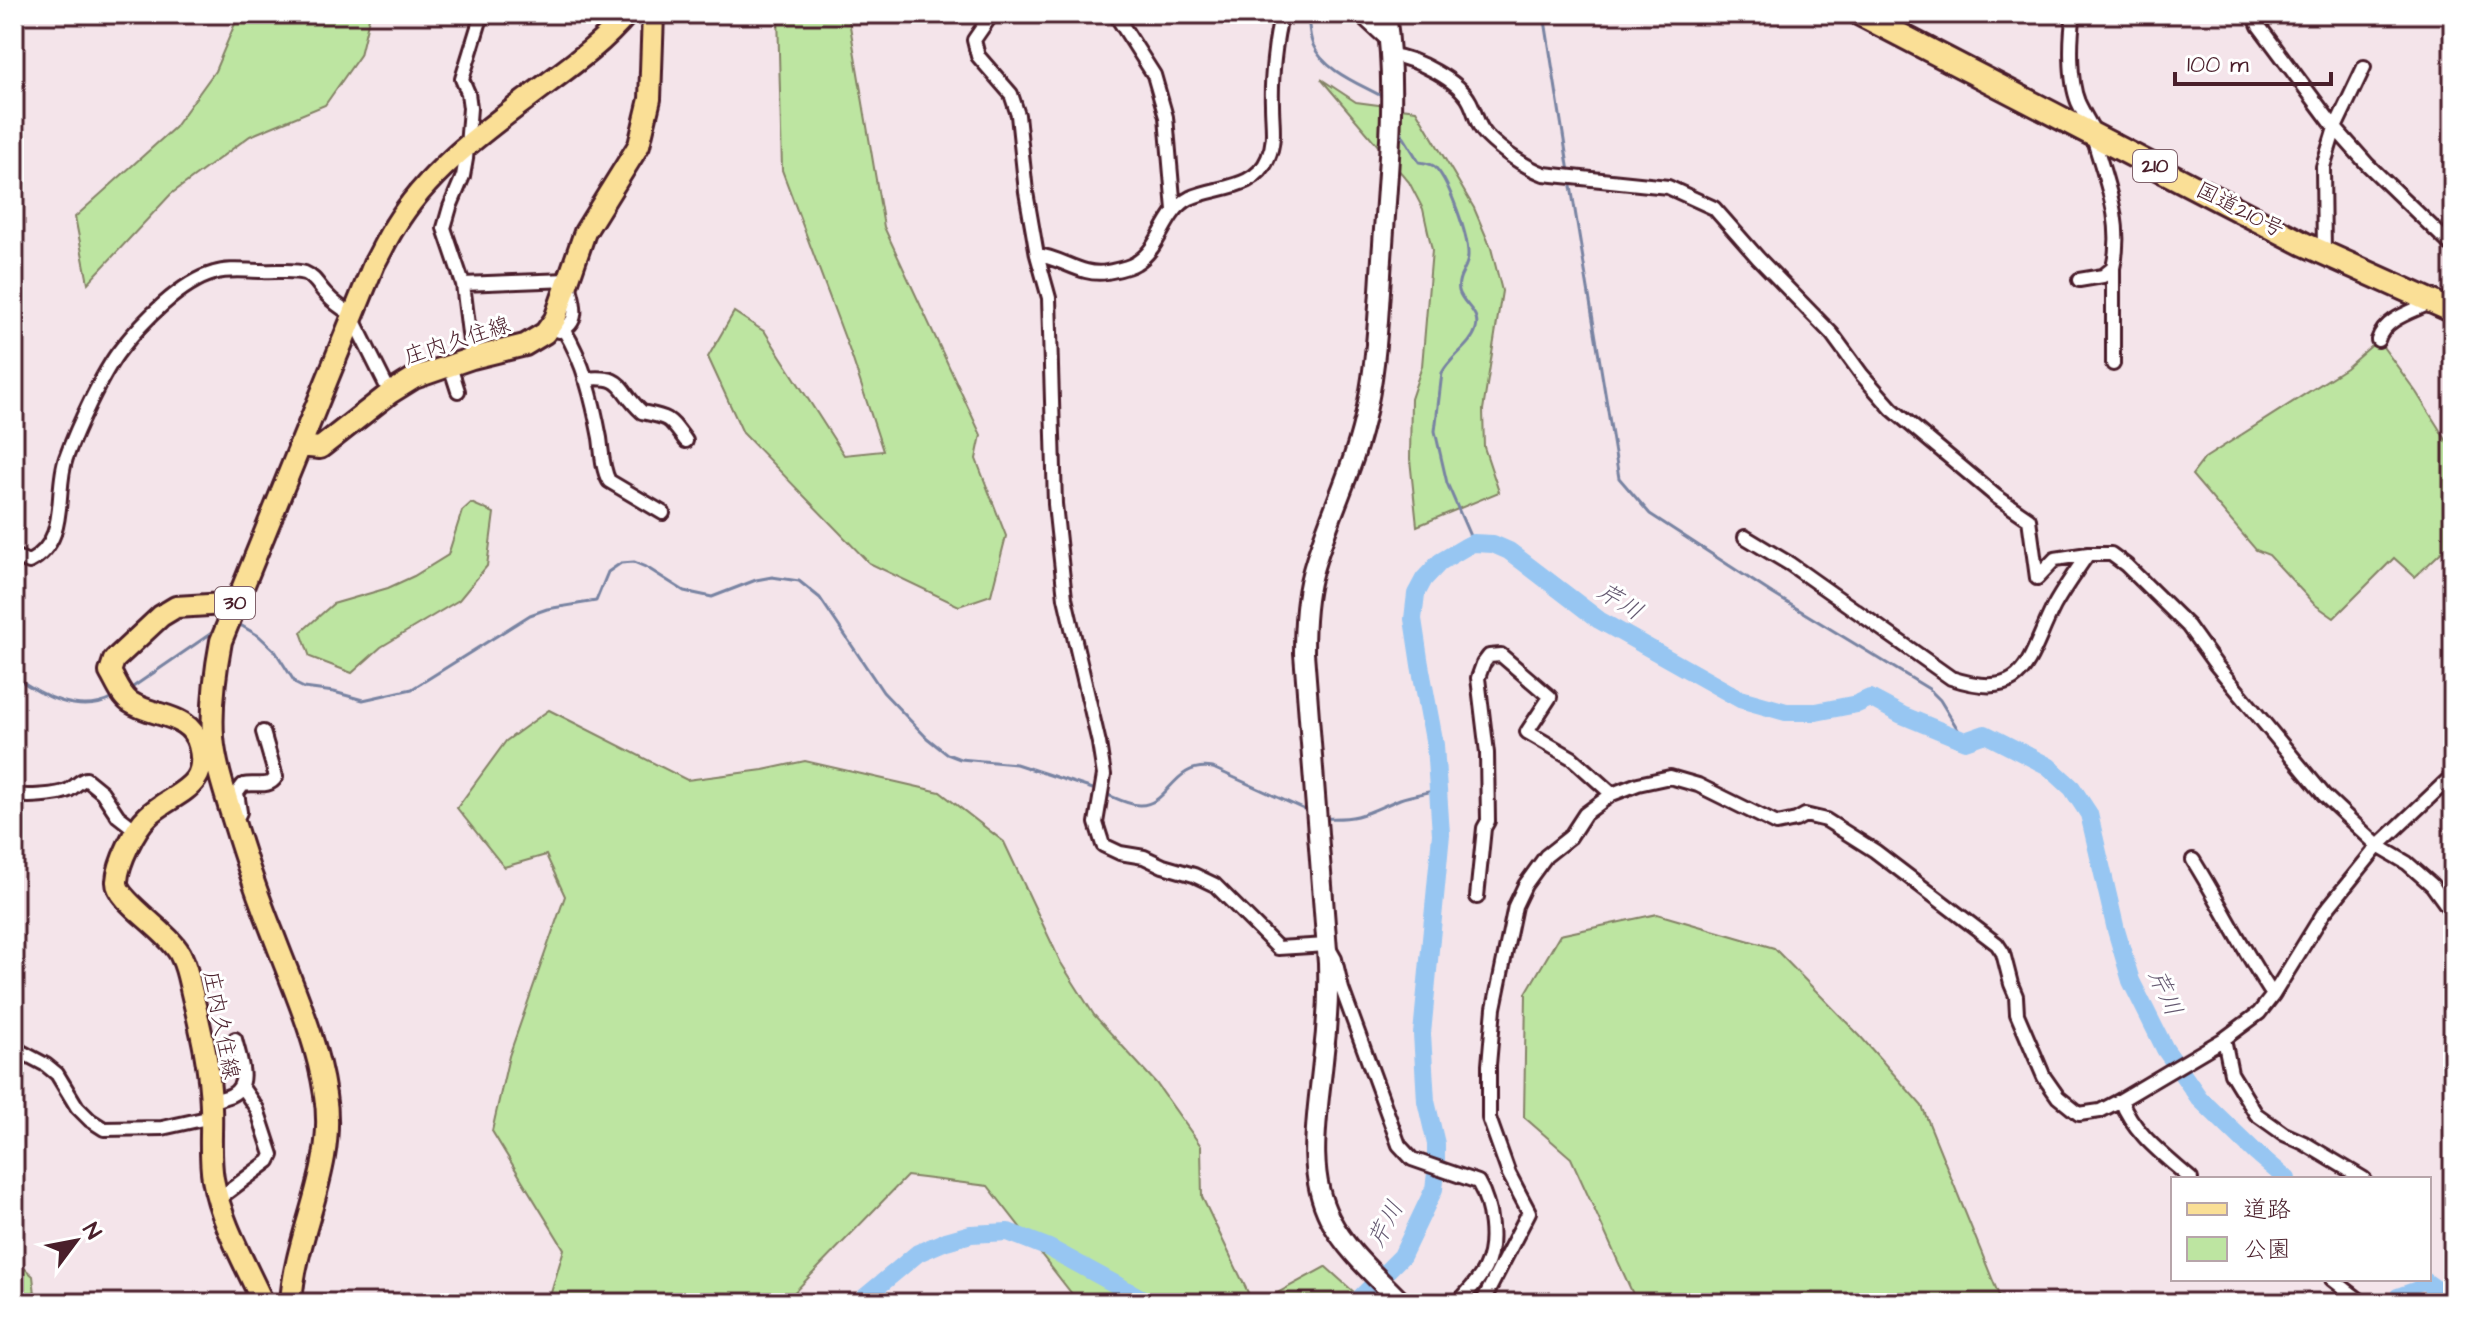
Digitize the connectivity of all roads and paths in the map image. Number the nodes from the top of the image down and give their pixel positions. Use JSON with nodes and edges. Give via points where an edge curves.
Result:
{"nodes":[{"id":1,"x":482,"y":14,"type":"edge"},
{"id":2,"x":627,"y":14,"type":"edge"},
{"id":3,"x":653,"y":14,"type":"edge"},
{"id":4,"x":992,"y":14,"type":"edge"},
{"id":5,"x":1115,"y":14,"type":"edge"},
{"id":6,"x":1282,"y":14,"type":"edge"},
{"id":7,"x":1386,"y":14,"type":"edge"},
{"id":8,"x":1860,"y":14,"type":"edge"},
{"id":9,"x":2074,"y":14,"type":"edge"},
{"id":10,"x":2254,"y":14,"type":"edge"},
{"id":11,"x":1366,"y":16,"type":"edge"},
{"id":12,"x":1391,"y":54,"type":"junction"},
{"id":13,"x":2364,"y":67,"type":"dead end"},
{"id":14,"x":2335,"y":128,"type":"junction"},
{"id":15,"x":2096,"y":135,"type":"junction"},
{"id":16,"x":467,"y":146,"type":"junction"},
{"id":17,"x":1174,"y":210,"type":"junction"},
{"id":18,"x":2453,"y":247,"type":"edge"},
{"id":19,"x":2324,"y":254,"type":"junction"},
{"id":20,"x":1037,"y":255,"type":"junction"},
{"id":21,"x":2113,"y":268,"type":"junction"},
{"id":22,"x":568,"y":280,"type":"junction"},
{"id":23,"x":2079,"y":280,"type":"dead end"},
{"id":24,"x":463,"y":284,"type":"junction"},
{"id":25,"x":2432,"y":302,"type":"junction"},
{"id":26,"x":2453,"y":311,"type":"edge"},
{"id":27,"x":352,"y":317,"type":"junction"},
{"id":28,"x":555,"y":332,"type":"junction"},
{"id":29,"x":2378,"y":340,"type":"dead end"},
{"id":30,"x":472,"y":358,"type":"junction"},
{"id":31,"x":2113,"y":364,"type":"dead end"},
{"id":32,"x":450,"y":366,"type":"junction"},
{"id":33,"x":585,"y":379,"type":"junction"},
{"id":34,"x":458,"y":391,"type":"dead end"},
{"id":35,"x":390,"y":393,"type":"junction"},
{"id":36,"x":686,"y":441,"type":"dead end"},
{"id":37,"x":299,"y":446,"type":"junction"},
{"id":38,"x":663,"y":513,"type":"dead end"},
{"id":39,"x":1745,"y":537,"type":"dead end"},
{"id":40,"x":2088,"y":554,"type":"junction"},
{"id":41,"x":14,"y":556,"type":"edge"},
{"id":42,"x":233,"y":607,"type":"junction"},
{"id":43,"x":263,"y":732,"type":"dead end"},
{"id":44,"x":211,"y":772,"type":"junction"},
{"id":45,"x":2453,"y":775,"type":"edge"},
{"id":46,"x":14,"y":794,"type":"edge"},
{"id":47,"x":1612,"y":794,"type":"junction"},
{"id":48,"x":234,"y":822,"type":"junction"},
{"id":49,"x":136,"y":830,"type":"junction"},
{"id":50,"x":2378,"y":846,"type":"junction"},
{"id":51,"x":2193,"y":860,"type":"dead end"},
{"id":52,"x":1477,"y":897,"type":"dead end"},
{"id":53,"x":2453,"y":914,"type":"edge"},
{"id":54,"x":1327,"y":945,"type":"junction"},
{"id":55,"x":2273,"y":995,"type":"junction"},
{"id":56,"x":235,"y":1039,"type":"dead end"},
{"id":57,"x":2219,"y":1041,"type":"junction"},
{"id":58,"x":14,"y":1048,"type":"edge"},
{"id":59,"x":241,"y":1086,"type":"junction"},
{"id":60,"x":2121,"y":1100,"type":"junction"},
{"id":61,"x":212,"y":1109,"type":"junction"},
{"id":62,"x":2189,"y":1177,"type":"edge"},
{"id":63,"x":2361,"y":1177,"type":"edge"},
{"id":64,"x":217,"y":1200,"type":"junction"},
{"id":65,"x":2335,"y":1281,"type":"edge"},
{"id":66,"x":2362,"y":1302,"type":"edge"},
{"id":67,"x":263,"y":1303,"type":"edge"},
{"id":68,"x":291,"y":1303,"type":"edge"},
{"id":69,"x":1402,"y":1303,"type":"edge"},
{"id":70,"x":1458,"y":1303,"type":"edge"},
{"id":71,"x":1482,"y":1303,"type":"edge"}],
"edges":[{"from":1,"to":16,"type":"street","via":[[462,79],[470,108]]},
{"from":2,"to":16,"type":"main road","number":"30","via":[[571,66]]},
{"from":3,"to":22,"type":"main road","name":"庄内久住線","via":[[650,99],[639,145],[585,232]]},
{"from":4,"to":20,"type":"street","via":[[974,40],[978,56],[1011,94],[1018,115]]},
{"from":5,"to":17,"type":"street","via":[[1154,75],[1166,117]]},
{"from":6,"to":17,"type":"street","via":[[1273,72],[1275,138],[1267,161],[1254,177],[1189,199]]},
{"from":7,"to":12,"type":"street"},
{"from":8,"to":15,"type":"highway","name":"国道210号","number":"210"},
{"from":9,"to":15,"type":"street","via":[[2075,90]]},
{"from":10,"to":14,"type":"street"},
{"from":11,"to":12,"type":"street"},
{"from":12,"to":40,"type":"street","via":[[1429,68],[1462,90],[1487,136],[1530,169],[1668,187],[1714,208],[1832,334],[1892,409],[2029,519],[2037,578],[2055,559]]},
{"from":12,"to":54,"type":"street","via":[[1387,182],[1368,407],[1309,584],[1304,634]]},
{"from":13,"to":14,"type":"street"},
{"from":14,"to":18,"type":"street"},
{"from":14,"to":19,"type":"street","via":[[2323,167]]},
{"from":15,"to":19,"type":"highway","name":"国道210号","number":"210"},
{"from":15,"to":21,"type":"street","via":[[2116,221]]},
{"from":16,"to":24,"type":"street","via":[[463,176],[444,228]]},
{"from":16,"to":27,"type":"main road","number":"30","via":[[395,225]]},
{"from":17,"to":20,"type":"street","via":[[1156,243],[1136,264],[1103,273]]},
{"from":19,"to":25,"type":"highway","name":"国道210号","number":"210"},
{"from":20,"to":54,"type":"street","via":[[1049,298],[1055,504],[1065,598],[1104,775],[1096,823],[1103,845],[1215,885],[1278,948]]},
{"from":21,"to":23,"type":"street","via":[[2103,276]]},
{"from":21,"to":31,"type":"street"},
{"from":22,"to":24,"type":"street"},
{"from":22,"to":28,"type":"main road","name":"庄内久住線"},
{"from":24,"to":30,"type":"street"},
{"from":25,"to":26,"type":"highway","name":"国道210号","number":"210"},
{"from":25,"to":29,"type":"street","via":[[2391,322]]},
{"from":27,"to":35,"type":"street"},
{"from":27,"to":37,"type":"main road","number":"30"},
{"from":27,"to":41,"type":"street","via":[[304,273],[216,272],[173,294],[120,350],[105,375],[65,460],[52,536],[37,559],[29,562]]},
{"from":28,"to":30,"type":"main road","name":"庄内久住線"},
{"from":28,"to":33,"type":"street","via":[[575,346]]},
{"from":30,"to":32,"type":"main road","name":"庄内久住線"},
{"from":32,"to":34,"type":"street"},
{"from":32,"to":35,"type":"main road","name":"庄内久住線"},
{"from":33,"to":36,"type":"street","via":[[614,379],[642,412],[670,419]]},
{"from":33,"to":38,"type":"street","via":[[609,481]]},
{"from":35,"to":37,"type":"main road","name":"庄内久住線","via":[[320,448]]},
{"from":37,"to":42,"type":"main road","number":"30"},
{"from":39,"to":40,"type":"street","via":[[1951,678],[1977,686],[2003,684],[2022,673],[2055,605]]},
{"from":40,"to":50,"type":"street","via":[[2111,554],[2170,607],[2324,795]]},
{"from":42,"to":44,"type":"main road","number":"30","via":[[213,684]]},
{"from":42,"to":44,"type":"main road","number":"30","via":[[176,607],[114,660],[110,672],[132,704],[191,727]]},
{"from":43,"to":48,"type":"street","via":[[276,777],[264,785],[243,785]]},
{"from":44,"to":48,"type":"main road","number":"30"},
{"from":44,"to":49,"type":"main road","name":"庄内久住線","via":[[147,816]]},
{"from":45,"to":50,"type":"street"},
{"from":46,"to":49,"type":"street","via":[[57,793],[86,779]]},
{"from":47,"to":52,"type":"street","via":[[1572,758],[1527,732],[1550,697],[1501,655],[1489,656],[1478,678],[1488,821]]},
{"from":47,"to":60,"type":"street","via":[[1670,777],[1777,824],[1805,815],[1826,820],[1997,944],[2028,1045],[2058,1097],[2079,1114]]},
{"from":47,"to":71,"type":"street","via":[[1546,856],[1515,906],[1494,1008],[1489,1118],[1529,1212]]},
{"from":48,"to":68,"type":"main road","number":"30","via":[[301,1006],[326,1098],[321,1174],[296,1261]]},
{"from":49,"to":61,"type":"main road","name":"庄内久住線","via":[[116,883],[120,894],[168,936],[182,956],[205,1047]]},
{"from":50,"to":53,"type":"street","via":[[2432,885]]},
{"from":50,"to":55,"type":"street","via":[[2323,914]]},
{"from":51,"to":55,"type":"street"},
{"from":54,"to":69,"type":"street","via":[[1317,1178],[1337,1230]]},
{"from":54,"to":70,"type":"street","via":[[1399,1145],[1412,1159],[1478,1182],[1483,1191],[1490,1257]]},
{"from":55,"to":57,"type":"street","via":[[2259,1013]]},
{"from":56,"to":59,"type":"street"},
{"from":57,"to":60,"type":"street"},
{"from":57,"to":63,"type":"street","via":[[2256,1114]]},
{"from":58,"to":61,"type":"street","via":[[57,1074],[77,1107],[104,1129],[162,1128]]},
{"from":59,"to":61,"type":"street"},
{"from":59,"to":64,"type":"street","via":[[257,1109],[272,1155]]},
{"from":60,"to":62,"type":"street","via":[[2139,1131]]},
{"from":61,"to":64,"type":"main road","name":"庄内久住線"},
{"from":64,"to":67,"type":"main road","name":"庄内久住線"},
{"from":65,"to":66,"type":"street"}]}
